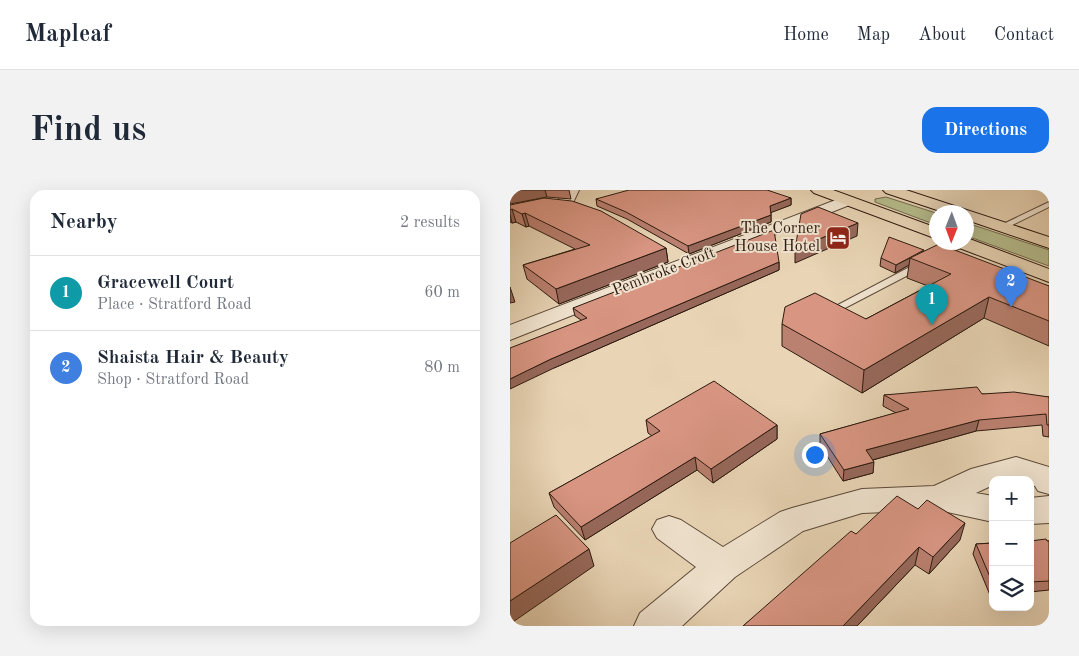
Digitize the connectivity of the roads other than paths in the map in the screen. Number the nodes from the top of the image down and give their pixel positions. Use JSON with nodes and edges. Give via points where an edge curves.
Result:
{"nodes":[{"id":1,"x":819,"y":190,"type":"edge"},
{"id":2,"x":891,"y":190,"type":"edge"},
{"id":3,"x":864,"y":193,"type":"dead end"},
{"id":4,"x":563,"y":200,"type":"edge"},
{"id":5,"x":846,"y":201,"type":"junction"},
{"id":6,"x":1049,"y":204,"type":"edge"},
{"id":7,"x":937,"y":205,"type":"edge"},
{"id":8,"x":584,"y":209,"type":"edge"},
{"id":9,"x":974,"y":218,"type":"edge"},
{"id":10,"x":1001,"y":227,"type":"junction"},
{"id":11,"x":929,"y":231,"type":"edge"},
{"id":12,"x":1049,"y":243,"type":"edge"},
{"id":13,"x":974,"y":248,"type":"edge"},
{"id":14,"x":948,"y":250,"type":"edge"},
{"id":15,"x":1049,"y":276,"type":"edge"},
{"id":16,"x":840,"y":307,"type":"edge"},
{"id":17,"x":510,"y":333,"type":"edge"},
{"id":18,"x":1049,"y":483,"type":"edge"},
{"id":19,"x":938,"y":498,"type":"junction"},
{"id":20,"x":989,"y":509,"type":"edge"},
{"id":21,"x":1049,"y":509,"type":"edge"},
{"id":22,"x":1034,"y":511,"type":"edge"},
{"id":23,"x":668,"y":529,"type":"dead end"},
{"id":24,"x":722,"y":566,"type":"junction"},
{"id":25,"x":654,"y":626,"type":"edge"}],
"edges":[{"from":1,"to":5,"type":"highway"},
{"from":2,"to":7,"type":"highway"},
{"from":3,"to":5,"type":"highway"},
{"from":4,"to":8,"type":"street"},
{"from":5,"to":11,"type":"highway"},
{"from":5,"to":17,"type":"street","name":"Pembroke Croft","via":[[679,258]]},
{"from":6,"to":10,"type":"lane"},
{"from":9,"to":10,"type":"highway"},
{"from":10,"to":12,"type":"highway"},
{"from":13,"to":15,"type":"highway"},
{"from":14,"to":16,"type":"lane"},
{"from":18,"to":19,"type":"street","via":[[1046,478],[1016,468],[982,477]]},
{"from":19,"to":20,"type":"street"},
{"from":19,"to":24,"type":"street","via":[[862,501],[792,521]]},
{"from":21,"to":22,"type":"street"},
{"from":23,"to":24,"type":"street"},
{"from":24,"to":25,"type":"street"}]}
